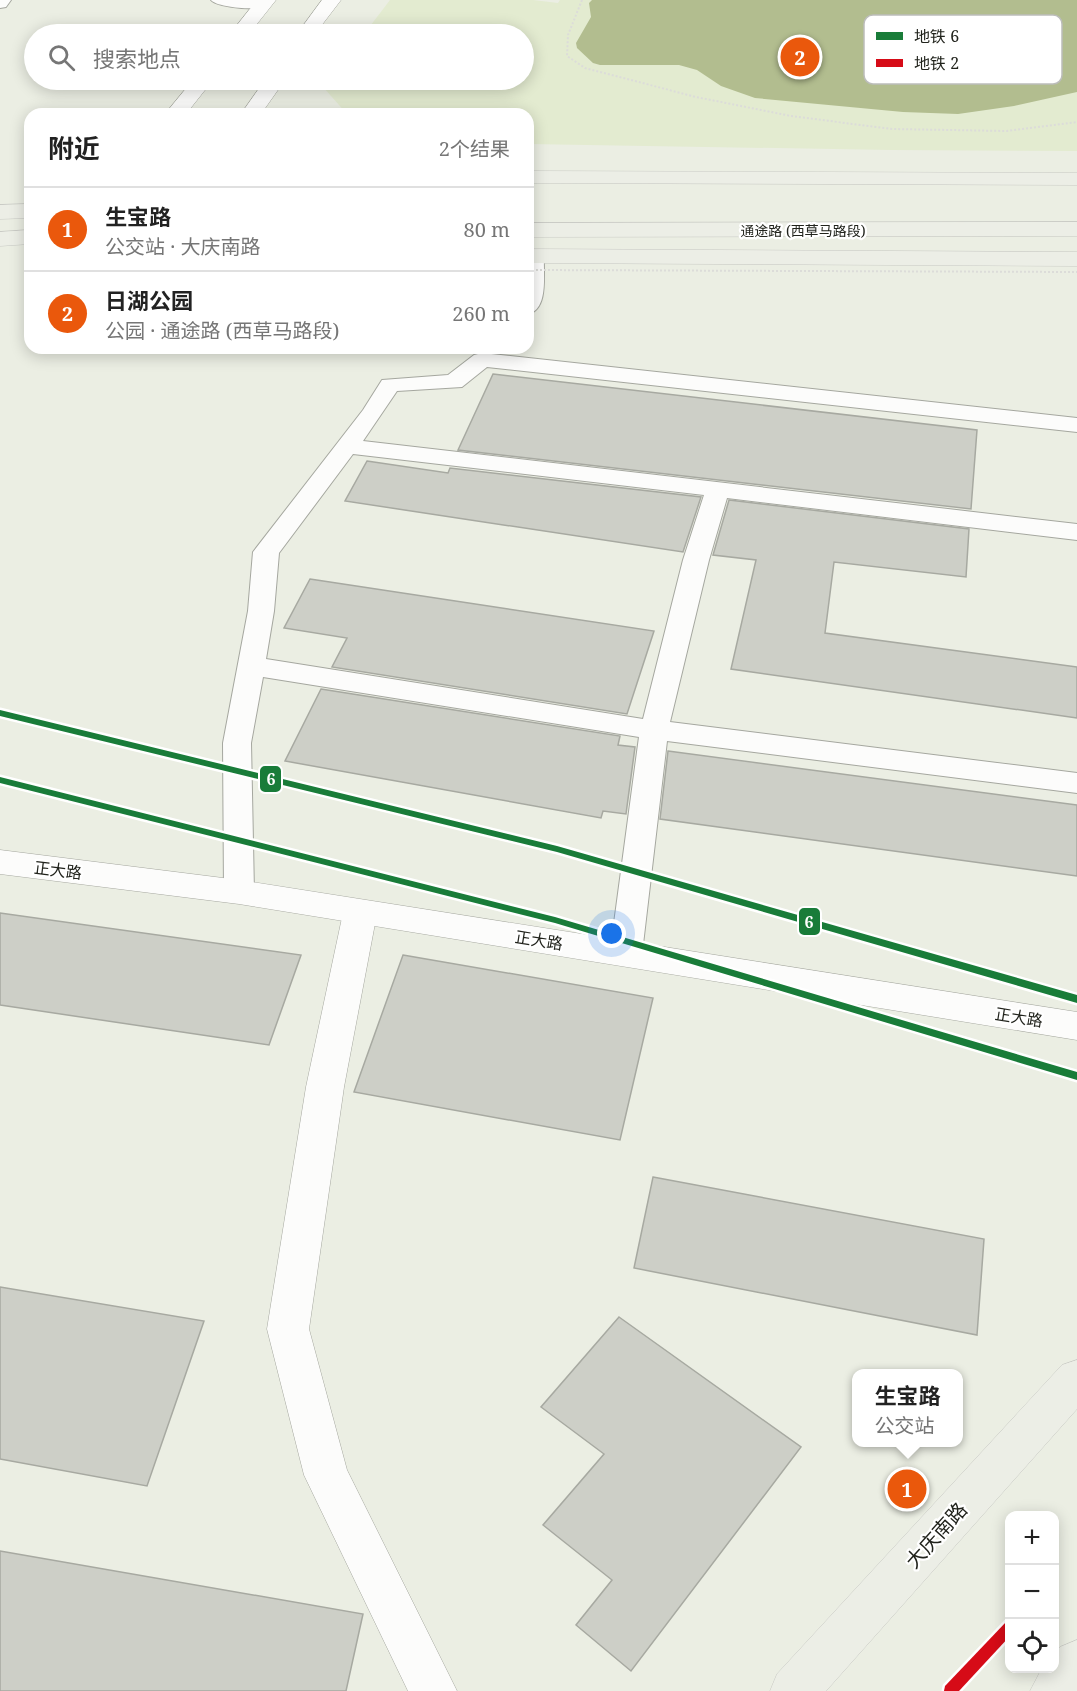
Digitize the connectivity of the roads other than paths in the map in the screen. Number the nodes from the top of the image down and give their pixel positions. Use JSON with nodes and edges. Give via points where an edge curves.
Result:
{"nodes":[{"id":1,"x":219,"y":0,"type":"edge"},
{"id":2,"x":332,"y":0,"type":"edge"},
{"id":3,"x":266,"y":2,"type":"edge"},
{"id":4,"x":247,"y":24,"type":"edge"},
{"id":5,"x":314,"y":24,"type":"edge"},
{"id":6,"x":195,"y":90,"type":"edge"},
{"id":7,"x":268,"y":90,"type":"edge"},
{"id":8,"x":180,"y":108,"type":"edge"},
{"id":9,"x":255,"y":108,"type":"edge"},
{"id":10,"x":534,"y":177,"type":"edge"},
{"id":11,"x":1077,"y":179,"type":"edge"},
{"id":12,"x":24,"y":211,"type":"edge"},
{"id":13,"x":0,"y":212,"type":"edge"},
{"id":14,"x":1077,"y":229,"type":"edge"},
{"id":15,"x":534,"y":230,"type":"edge"},
{"id":16,"x":24,"y":237,"type":"edge"},
{"id":17,"x":0,"y":238,"type":"edge"},
{"id":18,"x":1077,"y":259,"type":"edge"},
{"id":19,"x":534,"y":261,"type":"edge"},
{"id":20,"x":487,"y":354,"type":"edge"},
{"id":21,"x":1077,"y":425,"type":"edge"},
{"id":22,"x":347,"y":446,"type":"junction"},
{"id":23,"x":718,"y":488,"type":"junction"},
{"id":24,"x":1077,"y":532,"type":"edge"},
{"id":25,"x":251,"y":666,"type":"junction"},
{"id":26,"x":654,"y":730,"type":"junction"},
{"id":27,"x":1077,"y":783,"type":"edge"},
{"id":28,"x":0,"y":862,"type":"edge"},
{"id":29,"x":239,"y":892,"type":"junction"},
{"id":30,"x":360,"y":913,"type":"junction"},
{"id":31,"x":626,"y":953,"type":"junction"},
{"id":32,"x":1077,"y":1026,"type":"edge"},
{"id":33,"x":1077,"y":1379,"type":"edge"},
{"id":34,"x":1077,"y":1664,"type":"edge"},
{"id":35,"x":433,"y":1691,"type":"edge"},
{"id":36,"x":794,"y":1691,"type":"edge"},
{"id":37,"x":1054,"y":1691,"type":"edge"}],
"edges":[{"from":1,"to":3,"type":"lane"},
{"from":2,"to":5,"type":"street"},
{"from":3,"to":4,"type":"street"},
{"from":6,"to":8,"type":"street"},
{"from":7,"to":9,"type":"street"},
{"from":10,"to":11,"type":"main road"},
{"from":12,"to":13,"type":"main road"},
{"from":14,"to":15,"type":"main road","name":"通途路 (西草马路段)"},
{"from":16,"to":17,"type":"main road"},
{"from":18,"to":19,"type":"main road"},
{"from":20,"to":21,"type":"lane"},
{"from":20,"to":22,"type":"lane","via":[[454,382],[390,385]]},
{"from":22,"to":23,"type":"lane"},
{"from":22,"to":25,"type":"lane","via":[[266,552]]},
{"from":23,"to":24,"type":"lane"},
{"from":23,"to":26,"type":"lane"},
{"from":25,"to":26,"type":"lane"},
{"from":25,"to":29,"type":"lane","via":[[237,743]]},
{"from":26,"to":27,"type":"lane"},
{"from":26,"to":31,"type":"lane"},
{"from":28,"to":29,"type":"street","name":"正大路"},
{"from":29,"to":30,"type":"street","name":"正大路"},
{"from":30,"to":31,"type":"street","name":"正大路"},
{"from":30,"to":35,"type":"street","via":[[324,1087],[288,1329],[326,1475]]},
{"from":31,"to":32,"type":"street","name":"正大路"},
{"from":33,"to":36,"type":"main road","name":"大庆南路"},
{"from":34,"to":37,"type":"main road"}]}
